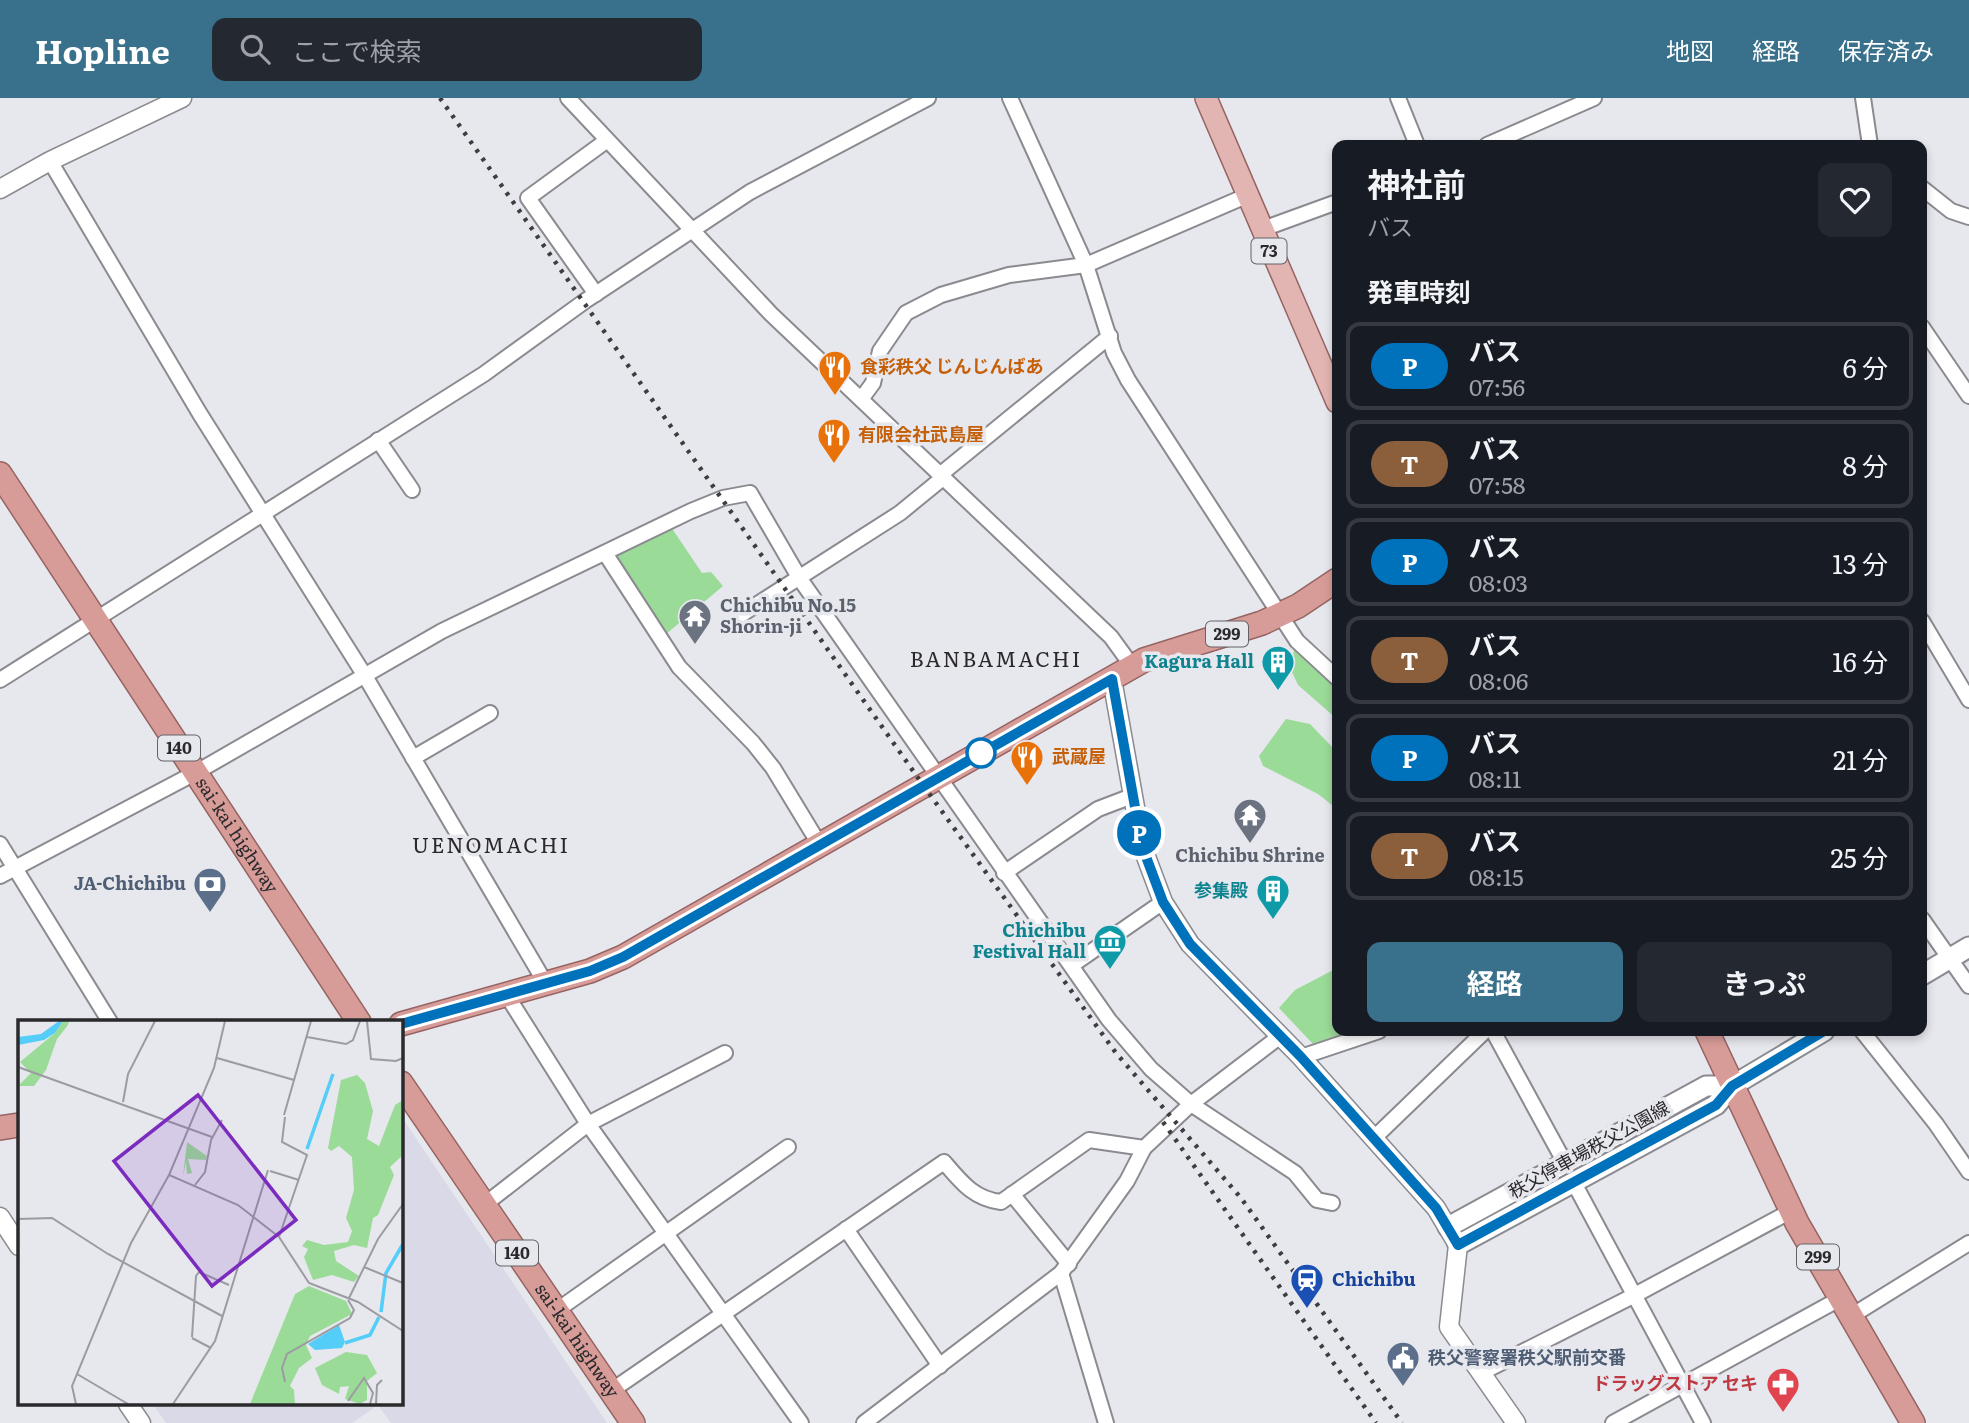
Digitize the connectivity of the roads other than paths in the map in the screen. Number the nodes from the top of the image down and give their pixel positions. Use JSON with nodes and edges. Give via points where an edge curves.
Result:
{"nodes":[{"id":1,"x":182,"y":98,"type":"edge"},
{"id":2,"x":568,"y":98,"type":"edge"},
{"id":3,"x":928,"y":98,"type":"edge"},
{"id":4,"x":1010,"y":98,"type":"edge"},
{"id":5,"x":1206,"y":98,"type":"edge"},
{"id":6,"x":1398,"y":98,"type":"edge"},
{"id":7,"x":1594,"y":98,"type":"edge"},
{"id":8,"x":1863,"y":98,"type":"edge"},
{"id":9,"x":1415,"y":140,"type":"edge"},
{"id":10,"x":1498,"y":140,"type":"edge"},
{"id":11,"x":1869,"y":140,"type":"edge"},
{"id":12,"x":606,"y":141,"type":"junction"},
{"id":13,"x":50,"y":161,"type":"junction"},
{"id":14,"x":0,"y":189,"type":"edge"},
{"id":15,"x":1927,"y":192,"type":"edge"},
{"id":16,"x":1246,"y":196,"type":"junction"},
{"id":17,"x":1332,"y":204,"type":"edge"},
{"id":18,"x":1969,"y":216,"type":"edge"},
{"id":19,"x":691,"y":229,"type":"junction"},
{"id":20,"x":1260,"y":230,"type":"junction"},
{"id":21,"x":1086,"y":265,"type":"junction"},
{"id":22,"x":596,"y":294,"type":"junction"},
{"id":23,"x":1927,"y":334,"type":"edge"},
{"id":24,"x":1110,"y":336,"type":"junction"},
{"id":25,"x":1332,"y":391,"type":"edge"},
{"id":26,"x":1969,"y":396,"type":"edge"},
{"id":27,"x":862,"y":398,"type":"junction"},
{"id":28,"x":378,"y":440,"type":"junction"},
{"id":29,"x":0,"y":474,"type":"edge"},
{"id":30,"x":942,"y":475,"type":"junction"},
{"id":31,"x":412,"y":490,"type":"dead end"},
{"id":32,"x":263,"y":514,"type":"junction"},
{"id":33,"x":605,"y":553,"type":"junction"},
{"id":34,"x":800,"y":579,"type":"junction"},
{"id":35,"x":1332,"y":583,"type":"edge"},
{"id":36,"x":1283,"y":614,"type":"junction"},
{"id":37,"x":739,"y":616,"type":"dead end"},
{"id":38,"x":94,"y":620,"type":"junction"},
{"id":39,"x":1927,"y":629,"type":"edge"},
{"id":40,"x":1132,"y":666,"type":"junction"},
{"id":41,"x":1332,"y":673,"type":"edge"},
{"id":42,"x":365,"y":676,"type":"junction"},
{"id":43,"x":1112,"y":679,"type":"junction"},
{"id":44,"x":0,"y":680,"type":"edge"},
{"id":45,"x":1969,"y":700,"type":"edge"},
{"id":46,"x":490,"y":713,"type":"dead end"},
{"id":47,"x":413,"y":758,"type":"junction"},
{"id":48,"x":195,"y":773,"type":"junction"},
{"id":49,"x":936,"y":777,"type":"junction"},
{"id":50,"x":1132,"y":796,"type":"junction"},
{"id":51,"x":0,"y":844,"type":"edge"},
{"id":52,"x":821,"y":846,"type":"junction"},
{"id":53,"x":15,"y":868,"type":"junction"},
{"id":54,"x":1004,"y":873,"type":"junction"},
{"id":55,"x":0,"y":876,"type":"edge"},
{"id":56,"x":1163,"y":902,"type":"junction"},
{"id":57,"x":1927,"y":926,"type":"edge"},
{"id":58,"x":1969,"y":947,"type":"edge"},
{"id":59,"x":1952,"y":958,"type":"junction"},
{"id":60,"x":1072,"y":965,"type":"junction"},
{"id":61,"x":1927,"y":972,"type":"edge"},
{"id":62,"x":546,"y":984,"type":"junction"},
{"id":63,"x":1969,"y":986,"type":"edge"},
{"id":64,"x":506,"y":994,"type":"junction"},
{"id":65,"x":109,"y":1020,"type":"edge"},
{"id":66,"x":358,"y":1020,"type":"edge"},
{"id":67,"x":402,"y":1024,"type":"edge"},
{"id":68,"x":1364,"y":1036,"type":"edge"},
{"id":69,"x":1480,"y":1036,"type":"edge"},
{"id":70,"x":1496,"y":1036,"type":"edge"},
{"id":71,"x":1709,"y":1036,"type":"edge"},
{"id":72,"x":1816,"y":1036,"type":"edge"},
{"id":73,"x":1866,"y":1036,"type":"edge"},
{"id":74,"x":1279,"y":1037,"type":"junction"},
{"id":75,"x":725,"y":1053,"type":"dead end"},
{"id":76,"x":1301,"y":1057,"type":"junction"},
{"id":77,"x":402,"y":1084,"type":"edge"},
{"id":78,"x":1732,"y":1086,"type":"junction"},
{"id":79,"x":1191,"y":1104,"type":"junction"},
{"id":80,"x":588,"y":1124,"type":"junction"},
{"id":81,"x":18,"y":1125,"type":"edge"},
{"id":82,"x":0,"y":1128,"type":"edge"},
{"id":83,"x":1374,"y":1138,"type":"junction"},
{"id":84,"x":788,"y":1147,"type":"dead end"},
{"id":85,"x":1144,"y":1148,"type":"junction"},
{"id":86,"x":1565,"y":1163,"type":"junction"},
{"id":87,"x":1969,"y":1172,"type":"edge"},
{"id":88,"x":1574,"y":1183,"type":"junction"},
{"id":89,"x":1012,"y":1194,"type":"junction"},
{"id":90,"x":1332,"y":1203,"type":"dead end"},
{"id":91,"x":484,"y":1205,"type":"junction"},
{"id":92,"x":1791,"y":1211,"type":"junction"},
{"id":93,"x":0,"y":1217,"type":"edge"},
{"id":94,"x":1448,"y":1227,"type":"junction"},
{"id":95,"x":846,"y":1229,"type":"junction"},
{"id":96,"x":668,"y":1233,"type":"junction"},
{"id":97,"x":1969,"y":1243,"type":"edge"},
{"id":98,"x":18,"y":1244,"type":"edge"},
{"id":99,"x":1458,"y":1245,"type":"junction"},
{"id":100,"x":1065,"y":1269,"type":"junction"},
{"id":101,"x":1633,"y":1296,"type":"junction"},
{"id":102,"x":1848,"y":1306,"type":"junction"},
{"id":103,"x":556,"y":1311,"type":"junction"},
{"id":104,"x":724,"y":1316,"type":"junction"},
{"id":105,"x":940,"y":1366,"type":"junction"},
{"id":106,"x":1480,"y":1373,"type":"junction"},
{"id":107,"x":1682,"y":1384,"type":"junction"},
{"id":108,"x":611,"y":1391,"type":"junction"},
{"id":109,"x":129,"y":1406,"type":"edge"},
{"id":110,"x":141,"y":1423,"type":"edge"},
{"id":111,"x":633,"y":1423,"type":"edge"},
{"id":112,"x":801,"y":1423,"type":"edge"},
{"id":113,"x":864,"y":1423,"type":"edge"},
{"id":114,"x":1106,"y":1423,"type":"edge"},
{"id":115,"x":1516,"y":1423,"type":"edge"},
{"id":116,"x":1612,"y":1423,"type":"edge"},
{"id":117,"x":1703,"y":1423,"type":"edge"},
{"id":118,"x":1913,"y":1423,"type":"edge"}],
"edges":[{"from":1,"to":13,"type":"street"},
{"from":2,"to":12,"type":"street"},
{"from":3,"to":19,"type":"street","via":[[818,154]]},
{"from":4,"to":21,"type":"street"},
{"from":5,"to":16,"type":"main road","number":"73"},
{"from":6,"to":9,"type":"street"},
{"from":7,"to":10,"type":"street"},
{"from":8,"to":11,"type":"street"},
{"from":12,"to":19,"type":"street"},
{"from":12,"to":22,"type":"street","via":[[528,198]]},
{"from":13,"to":14,"type":"street"},
{"from":13,"to":32,"type":"street"},
{"from":15,"to":18,"type":"street","via":[[1951,211]]},
{"from":16,"to":20,"type":"main road","number":"73"},
{"from":16,"to":21,"type":"street"},
{"from":17,"to":20,"type":"street"},
{"from":19,"to":22,"type":"street"},
{"from":19,"to":27,"type":"street","via":[[771,314]]},
{"from":20,"to":25,"type":"main road","number":"73"},
{"from":21,"to":24,"type":"street"},
{"from":21,"to":27,"type":"street","via":[[1009,275],[941,295],[905,313],[880,351],[873,383]]},
{"from":22,"to":28,"type":"street","via":[[484,374]]},
{"from":23,"to":26,"type":"street"},
{"from":24,"to":30,"type":"street"},
{"from":24,"to":36,"type":"street","via":[[1128,380]]},
{"from":27,"to":30,"type":"street"},
{"from":28,"to":31,"type":"street"},
{"from":28,"to":32,"type":"street"},
{"from":29,"to":38,"type":"highway","name":"sai-kai highway","number":"140"},
{"from":30,"to":34,"type":"street","via":[[900,513]]},
{"from":30,"to":40,"type":"street","via":[[1111,636]]},
{"from":32,"to":38,"type":"street"},
{"from":32,"to":42,"type":"street"},
{"from":33,"to":34,"type":"street","via":[[691,511],[750,493]]},
{"from":33,"to":42,"type":"street","via":[[442,631]]},
{"from":33,"to":52,"type":"street","via":[[679,667],[774,768]]},
{"from":34,"to":37,"type":"street"},
{"from":34,"to":49,"type":"street"},
{"from":35,"to":36,"type":"highway","number":"299"},
{"from":36,"to":40,"type":"highway","number":"299"},
{"from":36,"to":41,"type":"street","via":[[1297,641]]},
{"from":38,"to":44,"type":"street"},
{"from":38,"to":48,"type":"highway","name":"sai-kai highway","number":"140"},
{"from":39,"to":45,"type":"street"},
{"from":40,"to":43,"type":"highway","number":"299"},
{"from":42,"to":47,"type":"street"},
{"from":42,"to":48,"type":"street"},
{"from":43,"to":49,"type":"highway","number":"299"},
{"from":43,"to":50,"type":"street"},
{"from":46,"to":47,"type":"street"},
{"from":47,"to":62,"type":"street"},
{"from":48,"to":53,"type":"street"},
{"from":48,"to":66,"type":"highway","name":"sai-kai highway","number":"140"},
{"from":49,"to":52,"type":"highway","number":"299"},
{"from":49,"to":54,"type":"street"},
{"from":50,"to":54,"type":"street","via":[[1098,809]]},
{"from":50,"to":56,"type":"street","via":[[1142,846]]},
{"from":51,"to":53,"type":"street"},
{"from":52,"to":62,"type":"highway","number":"299","via":[[623,957]]},
{"from":53,"to":55,"type":"street"},
{"from":53,"to":65,"type":"street"},
{"from":54,"to":60,"type":"street"},
{"from":56,"to":60,"type":"street"},
{"from":56,"to":74,"type":"street","via":[[1190,944]]},
{"from":57,"to":59,"type":"street"},
{"from":58,"to":59,"type":"main road"},
{"from":59,"to":61,"type":"main road"},
{"from":59,"to":63,"type":"street"},
{"from":60,"to":79,"type":"street","via":[[1151,1069]]},
{"from":62,"to":64,"type":"highway","number":"299"},
{"from":64,"to":67,"type":"highway","number":"299"},
{"from":64,"to":80,"type":"street"},
{"from":68,"to":76,"type":"street"},
{"from":69,"to":83,"type":"street"},
{"from":70,"to":86,"type":"street"},
{"from":71,"to":78,"type":"highway","number":"299"},
{"from":72,"to":78,"type":"main road","name":"秩父停車場秩父公園線"},
{"from":73,"to":87,"type":"street"},
{"from":74,"to":76,"type":"street"},
{"from":74,"to":79,"type":"street"},
{"from":75,"to":80,"type":"street"},
{"from":76,"to":83,"type":"street"},
{"from":77,"to":91,"type":"highway","name":"sai-kai highway","number":"140"},
{"from":78,"to":86,"type":"main road","name":"秩父停車場秩父公園線","via":[[1706,1086]]},
{"from":78,"to":88,"type":"main road","name":"秩父停車場秩父公園線","via":[[1716,1105]]},
{"from":78,"to":92,"type":"highway","number":"299"},
{"from":79,"to":85,"type":"street"},
{"from":79,"to":90,"type":"street","via":[[1295,1173],[1317,1200]]},
{"from":80,"to":91,"type":"street"},
{"from":80,"to":96,"type":"street"},
{"from":81,"to":82,"type":"highway"},
{"from":83,"to":94,"type":"street"},
{"from":84,"to":96,"type":"street"},
{"from":85,"to":89,"type":"street","via":[[1089,1140]]},
{"from":85,"to":100,"type":"street","via":[[1127,1181]]},
{"from":86,"to":94,"type":"main road","name":"秩父停車場秩父公園線"},
{"from":88,"to":99,"type":"main road","name":"秩父停車場秩父公園線"},
{"from":88,"to":101,"type":"street"},
{"from":89,"to":95,"type":"street","via":[[1001,1202],[987,1200],[970,1192],[944,1162]]},
{"from":89,"to":100,"type":"street"},
{"from":91,"to":103,"type":"highway","name":"sai-kai highway","number":"140"},
{"from":92,"to":101,"type":"street"},
{"from":92,"to":102,"type":"highway","number":"299"},
{"from":93,"to":98,"type":"street"},
{"from":94,"to":99,"type":"street"},
{"from":95,"to":104,"type":"street"},
{"from":95,"to":105,"type":"street"},
{"from":96,"to":103,"type":"street"},
{"from":96,"to":104,"type":"street"},
{"from":97,"to":102,"type":"street"},
{"from":99,"to":106,"type":"street","via":[[1449,1327]]},
{"from":100,"to":105,"type":"street"},
{"from":100,"to":114,"type":"street"},
{"from":101,"to":106,"type":"street"},
{"from":101,"to":107,"type":"street"},
{"from":102,"to":107,"type":"street"},
{"from":102,"to":118,"type":"highway","number":"299"},
{"from":103,"to":108,"type":"highway","name":"sai-kai highway","number":"140"},
{"from":104,"to":108,"type":"street"},
{"from":104,"to":112,"type":"street"},
{"from":105,"to":113,"type":"street"},
{"from":106,"to":115,"type":"street"},
{"from":107,"to":116,"type":"street"},
{"from":107,"to":117,"type":"street"},
{"from":108,"to":111,"type":"highway","name":"sai-kai highway","number":"140"},
{"from":109,"to":110,"type":"street"}]}
